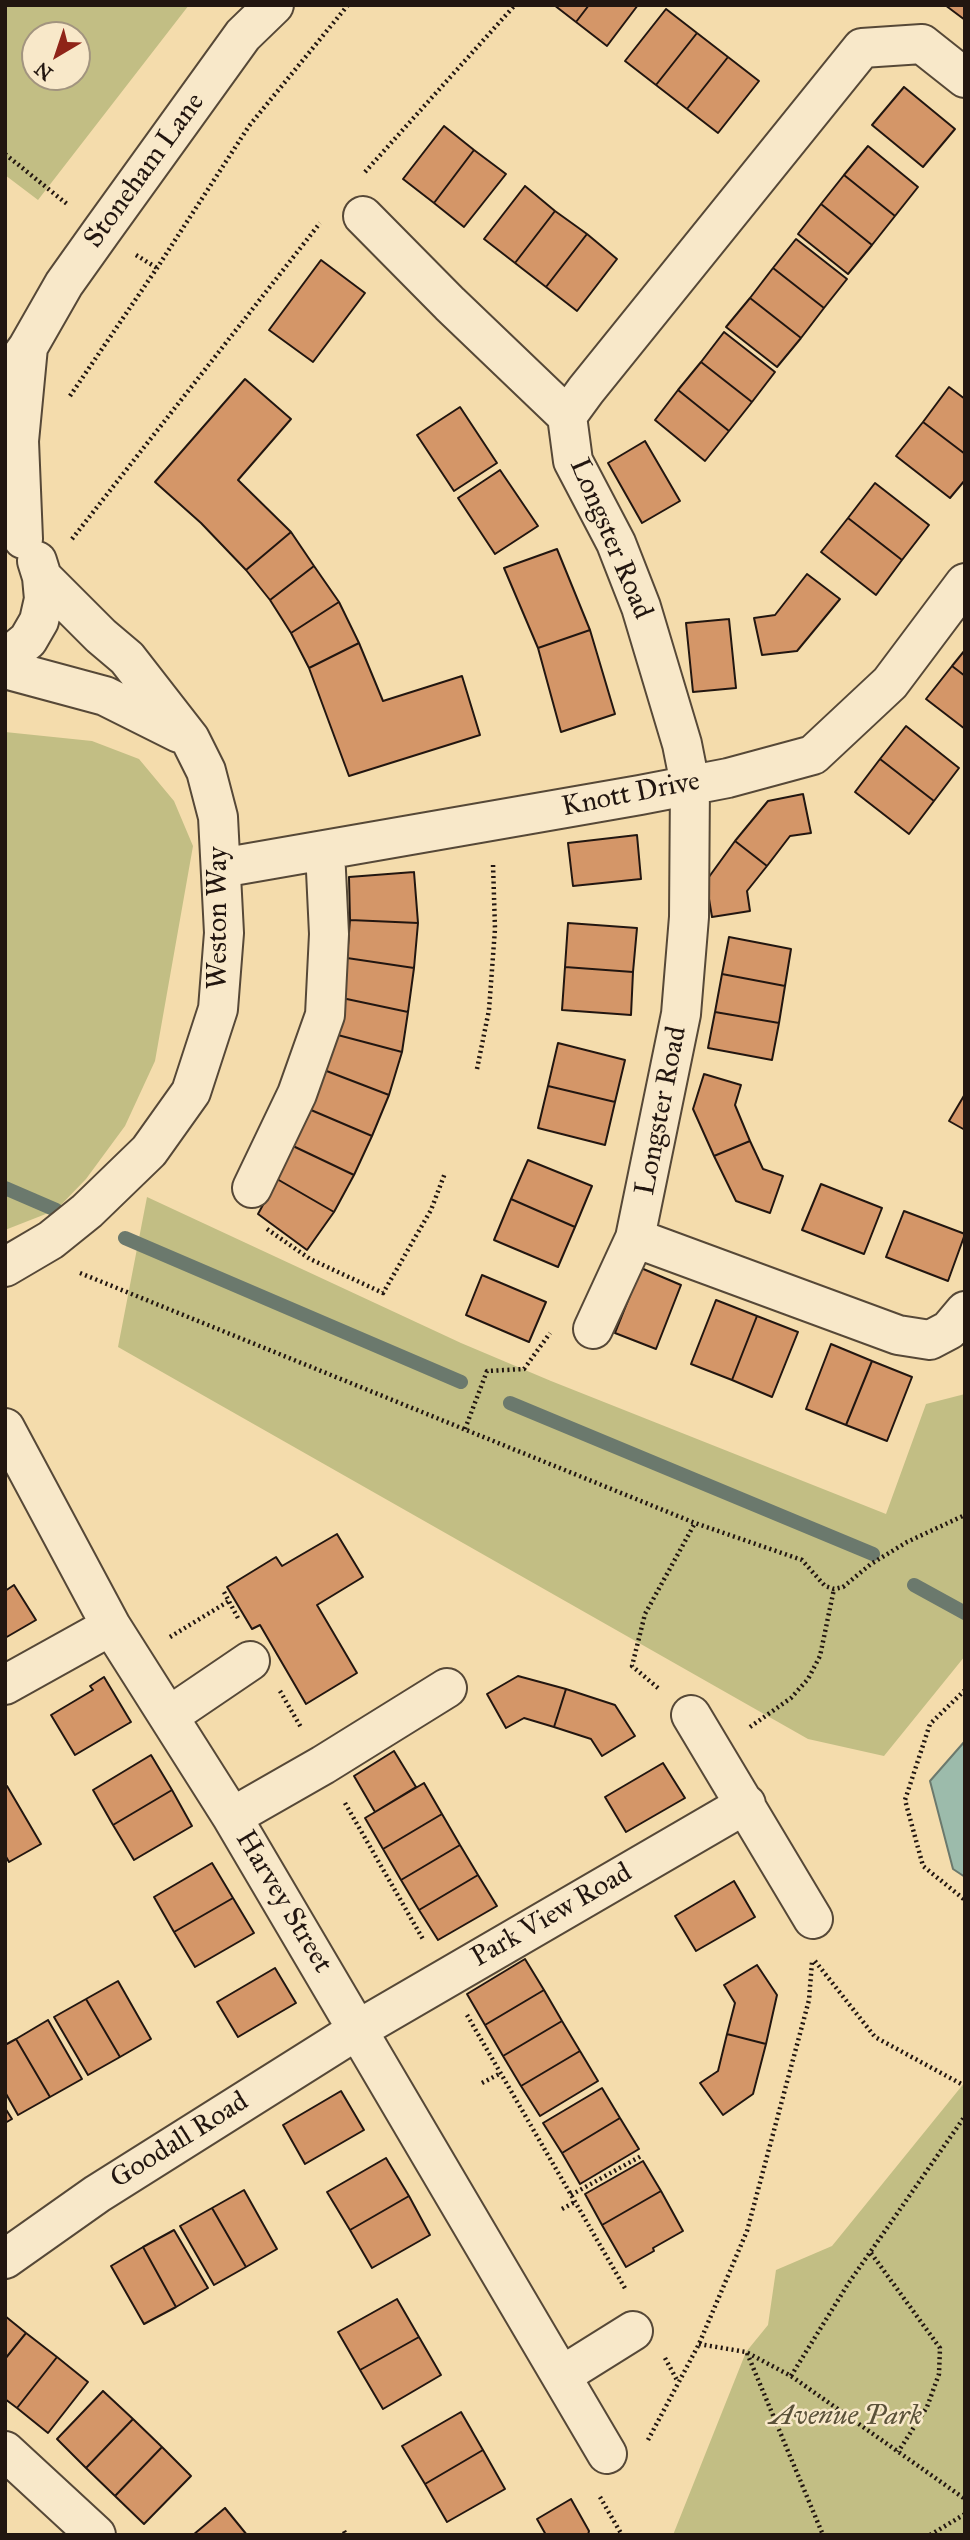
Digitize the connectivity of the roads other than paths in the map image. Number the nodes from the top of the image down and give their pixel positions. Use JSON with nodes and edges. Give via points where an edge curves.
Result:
{"nodes":[{"id":1,"x":274,"y":5,"type":"edge"},
{"id":2,"x":965,"y":78,"type":"edge"},
{"id":3,"x":363,"y":216,"type":"dead end"},
{"id":4,"x":17,"y":341,"type":"edge"},
{"id":5,"x":5,"y":379,"type":"edge"},
{"id":6,"x":567,"y":416,"type":"junction"},
{"id":7,"x":14,"y":532,"type":"edge"},
{"id":8,"x":42,"y":577,"type":"junction"},
{"id":9,"x":965,"y":583,"type":"edge"},
{"id":10,"x":5,"y":659,"type":"edge"},
{"id":11,"x":5,"y":669,"type":"edge"},
{"id":12,"x":190,"y":739,"type":"junction"},
{"id":13,"x":690,"y":785,"type":"junction"},
{"id":14,"x":325,"y":850,"type":"junction"},
{"id":15,"x":221,"y":868,"type":"junction"},
{"id":16,"x":252,"y":1188,"type":"road end"},
{"id":17,"x":635,"y":1238,"type":"junction"},
{"id":18,"x":5,"y":1267,"type":"edge"},
{"id":19,"x":965,"y":1311,"type":"edge"},
{"id":20,"x":593,"y":1329,"type":"road end"},
{"id":21,"x":5,"y":1428,"type":"edge"},
{"id":22,"x":111,"y":1626,"type":"junction"},
{"id":23,"x":250,"y":1661,"type":"dead end"},
{"id":24,"x":5,"y":1685,"type":"edge"},
{"id":25,"x":447,"y":1688,"type":"dead end"},
{"id":26,"x":691,"y":1715,"type":"road end"},
{"id":27,"x":169,"y":1716,"type":"junction"},
{"id":28,"x":746,"y":1804,"type":"junction"},
{"id":29,"x":232,"y":1817,"type":"junction"},
{"id":30,"x":813,"y":1919,"type":"dead end"},
{"id":31,"x":359,"y":2029,"type":"junction"},
{"id":32,"x":5,"y":2259,"type":"edge"},
{"id":33,"x":633,"y":2331,"type":"dead end"},
{"id":34,"x":561,"y":2376,"type":"junction"},
{"id":35,"x":5,"y":2451,"type":"edge"},
{"id":36,"x":607,"y":2454,"type":"dead end"},
{"id":37,"x":96,"y":2535,"type":"edge"}],
"edges":[{"from":1,"to":4,"type":"street","name":"Stoneham Lane","via":[[243,35],[64,284]]},
{"from":2,"to":6,"type":"street","via":[[922,44],[862,48]]},
{"from":3,"to":6,"type":"street"},
{"from":4,"to":5,"type":"street","name":"Stoneham Lane"},
{"from":4,"to":7,"type":"street","name":"Stoneham Lane","via":[[19,441]]},
{"from":6,"to":13,"type":"street","name":"Longster Road","via":[[573,461],[616,544],[641,607]]},
{"from":7,"to":8,"type":"street","via":[[35,557]]},
{"from":8,"to":10,"type":"street","via":[[39,621],[28,640]]},
{"from":8,"to":12,"type":"street","name":"Weston Way","via":[[127,658]]},
{"from":9,"to":13,"type":"street","name":"Knott Drive","via":[[890,683],[813,755]]},
{"from":11,"to":12,"type":"street","via":[[105,696]]},
{"from":12,"to":15,"type":"street","name":"Weston Way","via":[[206,771],[218,817]]},
{"from":13,"to":14,"type":"street","name":"Knott Drive"},
{"from":13,"to":17,"type":"street","name":"Longster Road","via":[[689,917],[681,1014]]},
{"from":14,"to":15,"type":"street","name":"Knott Drive"},
{"from":14,"to":16,"type":"street","via":[[329,934],[325,1015],[297,1094]]},
{"from":15,"to":18,"type":"street","name":"Weston Way","via":[[224,933],[218,1009],[191,1092],[149,1151],[87,1211],[51,1240]]},
{"from":17,"to":19,"type":"street","via":[[898,1335],[930,1340],[949,1330]]},
{"from":17,"to":20,"type":"street","name":"Longster Road"},
{"from":21,"to":22,"type":"street","name":"Harvey Street"},
{"from":22,"to":24,"type":"street"},
{"from":22,"to":27,"type":"street","name":"Harvey Street"},
{"from":23,"to":27,"type":"street"},
{"from":25,"to":29,"type":"street"},
{"from":26,"to":28,"type":"street"},
{"from":27,"to":29,"type":"street","name":"Harvey Street"},
{"from":28,"to":30,"type":"street"},
{"from":28,"to":31,"type":"street","name":"Park View Road"},
{"from":29,"to":31,"type":"street","name":"Harvey Street"},
{"from":31,"to":32,"type":"street","name":"Goodall Road","via":[[97,2194]]},
{"from":31,"to":34,"type":"street","name":"Harvey Street"},
{"from":33,"to":34,"type":"street"},
{"from":34,"to":36,"type":"street","name":"Harvey Street"},
{"from":35,"to":37,"type":"street"}]}
